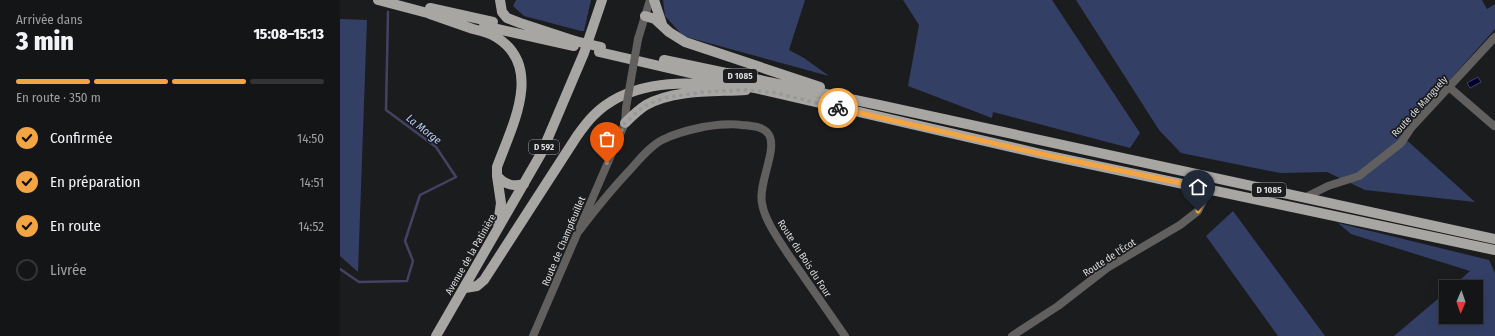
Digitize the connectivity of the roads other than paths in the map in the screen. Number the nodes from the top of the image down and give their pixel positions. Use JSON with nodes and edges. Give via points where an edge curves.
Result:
{"nodes":[{"id":1,"x":378,"y":0,"type":"edge"},
{"id":2,"x":398,"y":0,"type":"edge"},
{"id":3,"x":500,"y":0,"type":"edge"},
{"id":4,"x":602,"y":0,"type":"edge"},
{"id":5,"x":650,"y":0,"type":"edge"},
{"id":6,"x":654,"y":0,"type":"edge"},
{"id":7,"x":430,"y":14,"type":"junction"},
{"id":8,"x":645,"y":16,"type":"junction"},
{"id":9,"x":664,"y":28,"type":"junction"},
{"id":10,"x":1495,"y":37,"type":"edge"},
{"id":11,"x":574,"y":43,"type":"junction"},
{"id":12,"x":600,"y":50,"type":"junction"},
{"id":13,"x":1449,"y":87,"type":"junction"},
{"id":14,"x":746,"y":90,"type":"junction"},
{"id":15,"x":776,"y":93,"type":"junction"},
{"id":16,"x":879,"y":105,"type":"junction"},
{"id":17,"x":625,"y":123,"type":"junction"},
{"id":18,"x":1495,"y":126,"type":"edge"},
{"id":19,"x":497,"y":176,"type":"junction"},
{"id":20,"x":524,"y":184,"type":"junction"},
{"id":21,"x":1209,"y":189,"type":"junction"},
{"id":22,"x":1306,"y":197,"type":"junction"},
{"id":23,"x":579,"y":231,"type":"junction"},
{"id":24,"x":496,"y":232,"type":"junction"},
{"id":25,"x":1495,"y":239,"type":"edge"},
{"id":26,"x":1495,"y":250,"type":"edge"},
{"id":27,"x":465,"y":288,"type":"junction"},
{"id":28,"x":436,"y":336,"type":"edge"},
{"id":29,"x":533,"y":336,"type":"edge"},
{"id":30,"x":845,"y":336,"type":"edge"},
{"id":31,"x":1012,"y":336,"type":"edge"}],
"edges":[{"from":1,"to":7,"type":"main road","number":"D 1085"},
{"from":2,"to":11,"type":"main road","number":"D 1085"},
{"from":3,"to":11,"type":"main road","via":[[502,12],[507,18]]},
{"from":4,"to":20,"type":"main road","number":"D 592","via":[[584,53],[542,152]]},
{"from":5,"to":8,"type":"street","name":"Route de Champfeuillet"},
{"from":6,"to":9,"type":"main road"},
{"from":7,"to":11,"type":"main road","number":"D 1085"},
{"from":7,"to":19,"type":"main road","via":[[495,36],[516,56],[522,77],[520,102],[497,167]]},
{"from":8,"to":9,"type":"main road","via":[[655,19]]},
{"from":8,"to":17,"type":"street","name":"Route de Champfeuillet","bridge":true,"via":[[638,39]]},
{"from":9,"to":16,"type":"main road","via":[[685,42]]},
{"from":10,"to":13,"type":"street","name":"Route de Manguely"},
{"from":11,"to":12,"type":"main road","number":"D 1085"},
{"from":12,"to":15,"type":"main road","number":"D 1085"},
{"from":12,"to":16,"type":"main road","number":"D 1085"},
{"from":13,"to":18,"type":"street"},
{"from":13,"to":22,"type":"street","name":"Route de Manguely","via":[[1411,128],[1401,143],[1359,176],[1328,186]]},
{"from":14,"to":15,"type":"main road"},
{"from":14,"to":17,"type":"main road","via":[[703,92],[664,98],[644,106]]},
{"from":14,"to":27,"type":"main road","via":[[704,84],[654,86],[637,90],[608,104],[593,116],[577,136],[484,280],[477,286]]},
{"from":15,"to":21,"type":"main road","number":"D 1085","via":[[1041,154]]},
{"from":16,"to":22,"type":"main road","number":"D 1085"},
{"from":17,"to":23,"type":"street","name":"Route de Champfeuillet"},
{"from":19,"to":20,"type":"main road","via":[[503,183]]},
{"from":19,"to":24,"type":"main road","via":[[501,203]]},
{"from":20,"to":24,"type":"main road","name":"Avenue de la Patinière","number":"D 592"},
{"from":21,"to":26,"type":"main road","number":"D 1085"},
{"from":21,"to":31,"type":"street","name":"Route de l'Écot","via":[[1198,211],[1180,225],[1107,268],[1058,306]]},
{"from":22,"to":25,"type":"main road","number":"D 1085"},
{"from":23,"to":29,"type":"street","name":"Route de Champfeuillet"},
{"from":23,"to":30,"type":"street","name":"Route du Bois du Four","via":[[622,178],[662,140],[688,130],[719,124],[736,124],[765,130],[770,137],[771,146],[761,203],[776,235]]},
{"from":24,"to":27,"type":"main road","name":"Avenue de la Patinière","number":"D 592"},
{"from":27,"to":28,"type":"main road","name":"Avenue de la Patinière","number":"D 592"}]}
